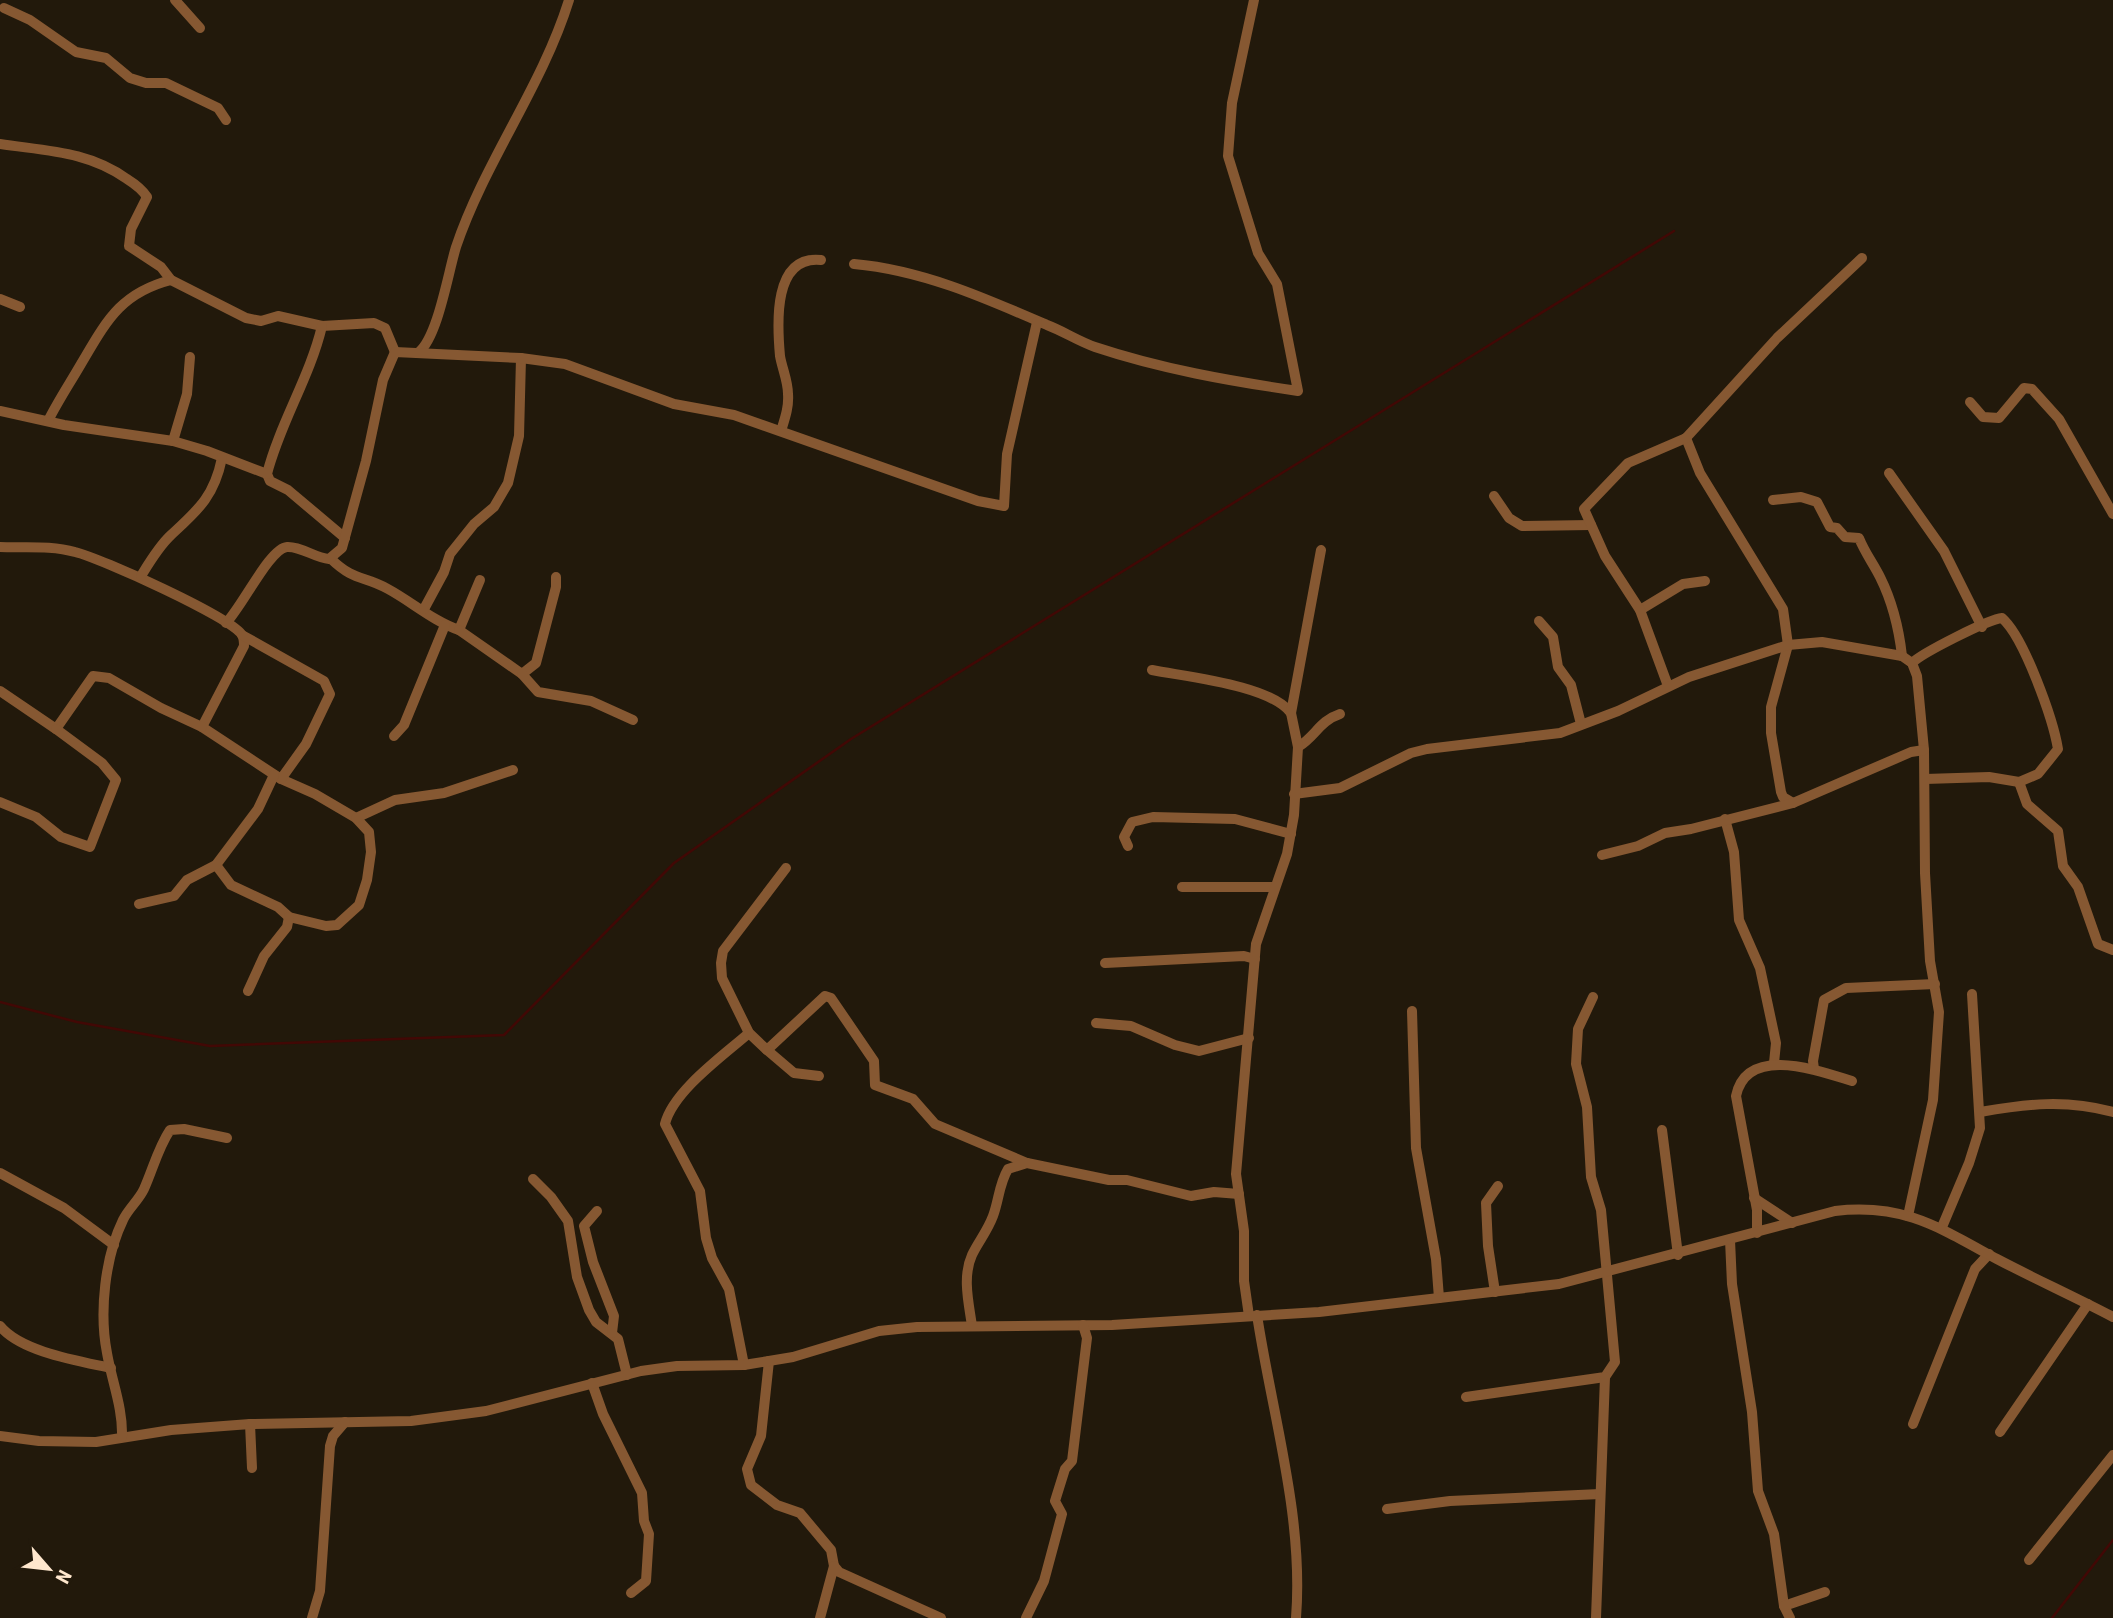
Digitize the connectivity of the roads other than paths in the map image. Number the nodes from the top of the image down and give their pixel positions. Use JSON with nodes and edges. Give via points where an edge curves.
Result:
{"nodes":[{"id":1,"x":175,"y":0,"type":"edge"},
{"id":2,"x":569,"y":0,"type":"edge"},
{"id":3,"x":1254,"y":0,"type":"edge"},
{"id":4,"x":5,"y":7,"type":"edge"},
{"id":5,"x":200,"y":28,"type":"dead end"},
{"id":6,"x":226,"y":120,"type":"dead end"},
{"id":7,"x":0,"y":144,"type":"edge"},
{"id":8,"x":1862,"y":258,"type":"dead end"},
{"id":9,"x":821,"y":260,"type":"dead end"},
{"id":10,"x":854,"y":264,"type":"dead end"},
{"id":11,"x":171,"y":281,"type":"junction"},
{"id":12,"x":0,"y":299,"type":"edge"},
{"id":13,"x":20,"y":307,"type":"dead end"},
{"id":14,"x":1037,"y":322,"type":"junction"},
{"id":15,"x":322,"y":326,"type":"junction"},
{"id":16,"x":395,"y":352,"type":"junction"},
{"id":17,"x":419,"y":352,"type":"junction"},
{"id":18,"x":190,"y":357,"type":"dead end"},
{"id":19,"x":521,"y":358,"type":"junction"},
{"id":20,"x":1970,"y":402,"type":"dead end"},
{"id":21,"x":0,"y":411,"type":"edge"},
{"id":22,"x":48,"y":421,"type":"junction"},
{"id":23,"x":781,"y":431,"type":"junction"},
{"id":24,"x":1686,"y":438,"type":"junction"},
{"id":25,"x":173,"y":441,"type":"junction"},
{"id":26,"x":222,"y":458,"type":"junction"},
{"id":27,"x":1889,"y":473,"type":"dead end"},
{"id":28,"x":267,"y":474,"type":"junction"},
{"id":29,"x":1494,"y":496,"type":"dead end"},
{"id":30,"x":1773,"y":500,"type":"dead end"},
{"id":31,"x":2113,"y":514,"type":"edge"},
{"id":32,"x":1591,"y":525,"type":"junction"},
{"id":33,"x":345,"y":538,"type":"junction"},
{"id":34,"x":0,"y":547,"type":"edge"},
{"id":35,"x":1321,"y":550,"type":"dead end"},
{"id":36,"x":331,"y":559,"type":"junction"},
{"id":37,"x":141,"y":576,"type":"junction"},
{"id":38,"x":556,"y":577,"type":"dead end"},
{"id":39,"x":480,"y":580,"type":"dead end"},
{"id":40,"x":1705,"y":581,"type":"dead end"},
{"id":41,"x":424,"y":609,"type":"junction"},
{"id":42,"x":1640,"y":610,"type":"junction"},
{"id":43,"x":1539,"y":621,"type":"dead end"},
{"id":44,"x":226,"y":623,"type":"junction"},
{"id":45,"x":445,"y":625,"type":"junction"},
{"id":46,"x":1982,"y":627,"type":"junction"},
{"id":47,"x":459,"y":630,"type":"junction"},
{"id":48,"x":242,"y":635,"type":"junction"},
{"id":49,"x":1788,"y":645,"type":"junction"},
{"id":50,"x":1902,"y":656,"type":"junction"},
{"id":51,"x":1913,"y":663,"type":"junction"},
{"id":52,"x":1152,"y":670,"type":"dead end"},
{"id":53,"x":523,"y":674,"type":"junction"},
{"id":54,"x":1668,"y":686,"type":"junction"},
{"id":55,"x":0,"y":691,"type":"edge"},
{"id":56,"x":1291,"y":713,"type":"junction"},
{"id":57,"x":1340,"y":714,"type":"dead end"},
{"id":58,"x":633,"y":720,"type":"dead end"},
{"id":59,"x":1581,"y":724,"type":"junction"},
{"id":60,"x":202,"y":727,"type":"junction"},
{"id":61,"x":56,"y":729,"type":"junction"},
{"id":62,"x":394,"y":737,"type":"dead end"},
{"id":63,"x":1298,"y":747,"type":"junction"},
{"id":64,"x":1924,"y":750,"type":"junction"},
{"id":65,"x":513,"y":770,"type":"dead end"},
{"id":66,"x":277,"y":777,"type":"junction"},
{"id":67,"x":1925,"y":779,"type":"junction"},
{"id":68,"x":2019,"y":782,"type":"junction"},
{"id":69,"x":1294,"y":794,"type":"junction"},
{"id":70,"x":0,"y":802,"type":"edge"},
{"id":71,"x":1793,"y":803,"type":"junction"},
{"id":72,"x":356,"y":818,"type":"junction"},
{"id":73,"x":1725,"y":819,"type":"junction"},
{"id":74,"x":1291,"y":834,"type":"junction"},
{"id":75,"x":1128,"y":846,"type":"dead end"},
{"id":76,"x":1602,"y":855,"type":"dead end"},
{"id":77,"x":216,"y":865,"type":"junction"},
{"id":78,"x":786,"y":869,"type":"dead end"},
{"id":79,"x":1182,"y":887,"type":"dead end"},
{"id":80,"x":1275,"y":887,"type":"junction"},
{"id":81,"x":139,"y":904,"type":"dead end"},
{"id":82,"x":289,"y":917,"type":"junction"},
{"id":83,"x":2113,"y":950,"type":"edge"},
{"id":84,"x":1255,"y":959,"type":"junction"},
{"id":85,"x":1105,"y":963,"type":"dead end"},
{"id":86,"x":1935,"y":984,"type":"junction"},
{"id":87,"x":248,"y":991,"type":"dead end"},
{"id":88,"x":1972,"y":994,"type":"dead end"},
{"id":89,"x":1593,"y":997,"type":"dead end"},
{"id":90,"x":1412,"y":1010,"type":"dead end"},
{"id":91,"x":1096,"y":1023,"type":"dead end"},
{"id":92,"x":749,"y":1033,"type":"junction"},
{"id":93,"x":1249,"y":1038,"type":"junction"},
{"id":94,"x":767,"y":1050,"type":"junction"},
{"id":95,"x":1774,"y":1063,"type":"junction"},
{"id":96,"x":1814,"y":1069,"type":"junction"},
{"id":97,"x":819,"y":1076,"type":"dead end"},
{"id":98,"x":1852,"y":1081,"type":"dead end"},
{"id":99,"x":1980,"y":1112,"type":"junction"},
{"id":100,"x":2113,"y":1112,"type":"edge"},
{"id":101,"x":1662,"y":1130,"type":"dead end"},
{"id":102,"x":226,"y":1138,"type":"dead end"},
{"id":103,"x":1027,"y":1163,"type":"junction"},
{"id":104,"x":0,"y":1173,"type":"edge"},
{"id":105,"x":533,"y":1179,"type":"dead end"},
{"id":106,"x":1498,"y":1186,"type":"dead end"},
{"id":107,"x":1239,"y":1194,"type":"junction"},
{"id":108,"x":1754,"y":1198,"type":"junction"},
{"id":109,"x":597,"y":1211,"type":"dead end"},
{"id":110,"x":1908,"y":1216,"type":"junction"},
{"id":111,"x":1793,"y":1223,"type":"junction"},
{"id":112,"x":1942,"y":1227,"type":"junction"},
{"id":113,"x":1757,"y":1233,"type":"junction"},
{"id":114,"x":1730,"y":1240,"type":"junction"},
{"id":115,"x":114,"y":1245,"type":"junction"},
{"id":116,"x":1989,"y":1254,"type":"junction"},
{"id":117,"x":1678,"y":1255,"type":"junction"},
{"id":118,"x":1605,"y":1273,"type":"junction"},
{"id":119,"x":1495,"y":1292,"type":"junction"},
{"id":120,"x":1439,"y":1298,"type":"junction"},
{"id":121,"x":2088,"y":1304,"type":"junction"},
{"id":122,"x":1253,"y":1316,"type":"junction"},
{"id":123,"x":2113,"y":1317,"type":"edge"},
{"id":124,"x":1083,"y":1325,"type":"junction"},
{"id":125,"x":0,"y":1326,"type":"edge"},
{"id":126,"x":972,"y":1326,"type":"junction"},
{"id":127,"x":612,"y":1333,"type":"junction"},
{"id":128,"x":769,"y":1361,"type":"junction"},
{"id":129,"x":744,"y":1365,"type":"junction"},
{"id":130,"x":111,"y":1368,"type":"junction"},
{"id":131,"x":627,"y":1374,"type":"junction"},
{"id":132,"x":1605,"y":1377,"type":"junction"},
{"id":133,"x":592,"y":1383,"type":"junction"},
{"id":134,"x":1465,"y":1397,"type":"dead end"},
{"id":135,"x":345,"y":1422,"type":"junction"},
{"id":136,"x":250,"y":1424,"type":"junction"},
{"id":137,"x":1913,"y":1424,"type":"dead end"},
{"id":138,"x":2000,"y":1432,"type":"dead end"},
{"id":139,"x":0,"y":1436,"type":"edge"},
{"id":140,"x":122,"y":1437,"type":"junction"},
{"id":141,"x":2113,"y":1455,"type":"edge"},
{"id":142,"x":252,"y":1468,"type":"dead end"},
{"id":143,"x":1600,"y":1494,"type":"junction"},
{"id":144,"x":1387,"y":1509,"type":"dead end"},
{"id":145,"x":2029,"y":1560,"type":"dead end"},
{"id":146,"x":834,"y":1566,"type":"junction"},
{"id":147,"x":1825,"y":1592,"type":"dead end"},
{"id":148,"x":631,"y":1593,"type":"dead end"},
{"id":149,"x":1784,"y":1606,"type":"junction"},
{"id":150,"x":312,"y":1618,"type":"edge"},
{"id":151,"x":820,"y":1618,"type":"edge"},
{"id":152,"x":941,"y":1618,"type":"edge"},
{"id":153,"x":1026,"y":1618,"type":"edge"},
{"id":154,"x":1296,"y":1618,"type":"edge"},
{"id":155,"x":1596,"y":1618,"type":"edge"},
{"id":156,"x":1790,"y":1618,"type":"edge"}],
"edges":[{"from":1,"to":5,"type":"street"},
{"from":2,"to":17,"type":"street","via":[[559,35],[472,204],[432,331]]},
{"from":3,"to":14,"type":"street","via":[[1232,103],[1228,156],[1258,253],[1277,284],[1298,391],[1230,382],[1158,365],[1093,346]]},
{"from":4,"to":6,"type":"street","via":[[76,52],[106,58],[130,78],[166,83],[218,108]]},
{"from":7,"to":11,"type":"street","via":[[89,157],[143,191],[147,197],[131,229],[129,246],[161,267]]},
{"from":8,"to":24,"type":"street","via":[[1777,338]]},
{"from":9,"to":23,"type":"street","via":[[807,259],[793,267],[780,297],[780,356],[788,391]]},
{"from":10,"to":14,"type":"street","via":[[905,270]]},
{"from":11,"to":15,"type":"street","via":[[246,317],[261,321],[278,316]]},
{"from":11,"to":22,"type":"street","via":[[136,293],[117,308],[97,333]]},
{"from":12,"to":13,"type":"street"},
{"from":14,"to":23,"type":"street","via":[[1007,454],[1004,506],[978,501]]},
{"from":15,"to":16,"type":"street","via":[[374,323],[385,328]]},
{"from":15,"to":28,"type":"street"},
{"from":16,"to":17,"type":"street"},
{"from":16,"to":33,"type":"street","via":[[383,380]]},
{"from":17,"to":19,"type":"street"},
{"from":18,"to":25,"type":"street","via":[[187,394]]},
{"from":19,"to":23,"type":"street","via":[[565,364],[674,404],[734,415]]},
{"from":19,"to":41,"type":"street","via":[[519,436],[508,484],[494,508],[450,554]]},
{"from":20,"to":31,"type":"street","via":[[1983,416],[1999,418],[2024,388],[2032,389],[2059,419]]},
{"from":21,"to":22,"type":"street"},
{"from":22,"to":25,"type":"street"},
{"from":24,"to":32,"type":"street","via":[[1629,463],[1584,509]]},
{"from":24,"to":49,"type":"street","via":[[1700,473],[1783,609]]},
{"from":25,"to":26,"type":"street"},
{"from":26,"to":28,"type":"street"},
{"from":26,"to":37,"type":"street","via":[[205,503],[163,544]]},
{"from":27,"to":46,"type":"street","via":[[1944,551]]},
{"from":28,"to":33,"type":"street","via":[[270,481]]},
{"from":29,"to":32,"type":"street","via":[[1522,526]]},
{"from":30,"to":50,"type":"street","via":[[1801,497],[1817,502],[1830,527],[1845,537],[1859,538],[1880,576],[1899,630]]},
{"from":32,"to":42,"type":"street"},
{"from":33,"to":36,"type":"street"},
{"from":34,"to":37,"type":"street","via":[[74,551]]},
{"from":35,"to":56,"type":"street"},
{"from":36,"to":41,"type":"street","via":[[348,575],[385,587]]},
{"from":36,"to":44,"type":"street","via":[[293,548],[279,549]]},
{"from":37,"to":44,"type":"street"},
{"from":38,"to":53,"type":"street","via":[[536,663]]},
{"from":39,"to":47,"type":"street"},
{"from":40,"to":42,"type":"street","via":[[1683,584]]},
{"from":41,"to":45,"type":"street"},
{"from":42,"to":54,"type":"street"},
{"from":43,"to":59,"type":"street","via":[[1553,638],[1558,667],[1571,685]]},
{"from":44,"to":48,"type":"street"},
{"from":45,"to":47,"type":"street"},
{"from":45,"to":62,"type":"street","via":[[404,724]]},
{"from":46,"to":51,"type":"street","via":[[1936,647]]},
{"from":46,"to":68,"type":"street","via":[[1993,619],[2007,622],[2054,725],[2058,749],[2038,774]]},
{"from":47,"to":53,"type":"street"},
{"from":48,"to":60,"type":"street","via":[[244,646]]},
{"from":48,"to":66,"type":"street","via":[[324,681],[330,694],[306,744]]},
{"from":49,"to":50,"type":"street","via":[[1822,642]]},
{"from":49,"to":54,"type":"street"},
{"from":49,"to":71,"type":"street","via":[[1771,706],[1771,733],[1781,792]]},
{"from":50,"to":51,"type":"street"},
{"from":51,"to":64,"type":"street"},
{"from":52,"to":56,"type":"street","via":[[1255,691]]},
{"from":53,"to":58,"type":"street","via":[[538,692],[591,701]]},
{"from":54,"to":59,"type":"street"},
{"from":55,"to":61,"type":"street"},
{"from":56,"to":63,"type":"street"},
{"from":57,"to":63,"type":"street","via":[[1324,719],[1311,739]]},
{"from":59,"to":69,"type":"street","via":[[1528,739],[1427,749],[1340,788]]},
{"from":60,"to":61,"type":"street","via":[[109,678],[93,676]]},
{"from":60,"to":66,"type":"street"},
{"from":61,"to":70,"type":"street","via":[[102,763],[116,780],[90,846],[61,837],[36,817]]},
{"from":63,"to":69,"type":"street"},
{"from":64,"to":67,"type":"street"},
{"from":64,"to":71,"type":"street"},
{"from":65,"to":72,"type":"street","via":[[444,793],[395,800]]},
{"from":66,"to":72,"type":"street"},
{"from":66,"to":77,"type":"street"},
{"from":67,"to":68,"type":"street","via":[[1996,777]]},
{"from":67,"to":86,"type":"street","via":[[1925,873]]},
{"from":68,"to":83,"type":"street","via":[[2026,804],[2058,831],[2063,866],[2078,887],[2098,944]]},
{"from":69,"to":74,"type":"street"},
{"from":71,"to":73,"type":"street"},
{"from":72,"to":82,"type":"street","via":[[369,832],[371,852],[359,905],[337,925]]},
{"from":73,"to":76,"type":"street"},
{"from":73,"to":95,"type":"street","via":[[1734,852],[1740,920],[1760,968],[1776,1042]]},
{"from":74,"to":75,"type":"street","via":[[1235,819],[1153,817],[1132,822],[1124,837]]},
{"from":74,"to":80,"type":"street"},
{"from":77,"to":81,"type":"street","via":[[187,880],[174,896]]},
{"from":77,"to":82,"type":"street","via":[[231,885]]},
{"from":78,"to":92,"type":"street","via":[[723,951],[723,978]]},
{"from":79,"to":80,"type":"street"},
{"from":80,"to":84,"type":"street"},
{"from":82,"to":87,"type":"street"},
{"from":84,"to":85,"type":"street"},
{"from":84,"to":93,"type":"street"},
{"from":86,"to":96,"type":"street","via":[[1846,988],[1824,1000]]},
{"from":86,"to":110,"type":"street","via":[[1939,1045],[1933,1100]]},
{"from":88,"to":99,"type":"street"},
{"from":89,"to":118,"type":"street","via":[[1578,1029],[1576,1064],[1587,1107]]},
{"from":90,"to":120,"type":"street","via":[[1416,1148]]},
{"from":91,"to":93,"type":"street","via":[[1131,1027],[1199,1051]]},
{"from":92,"to":94,"type":"street"},
{"from":92,"to":129,"type":"street","via":[[691,1086],[668,1112],[665,1124],[700,1191],[706,1238],[729,1289]]},
{"from":93,"to":107,"type":"street","via":[[1236,1174]]},
{"from":94,"to":97,"type":"street","via":[[793,1073]]},
{"from":94,"to":103,"type":"street","via":[[825,996],[831,998],[874,1060],[875,1085],[913,1099],[935,1124]]},
{"from":95,"to":96,"type":"street"},
{"from":95,"to":108,"type":"street","via":[[1744,1078],[1736,1097]]},
{"from":96,"to":98,"type":"street"},
{"from":99,"to":100,"type":"street","via":[[2027,1104],[2081,1103]]},
{"from":99,"to":112,"type":"street","via":[[1969,1163]]},
{"from":101,"to":117,"type":"street"},
{"from":102,"to":115,"type":"street","via":[[170,1130],[142,1193],[123,1218]]},
{"from":103,"to":107,"type":"street","via":[[1191,1196]]},
{"from":103,"to":126,"type":"street","via":[[1008,1169],[985,1238],[972,1253],[967,1282]]},
{"from":104,"to":115,"type":"street","via":[[64,1208]]},
{"from":105,"to":127,"type":"street","via":[[568,1221],[577,1277],[589,1310],[596,1322]]},
{"from":106,"to":119,"type":"street","via":[[1486,1203]]},
{"from":107,"to":122,"type":"street"},
{"from":108,"to":111,"type":"street"},
{"from":108,"to":113,"type":"street"},
{"from":109,"to":127,"type":"street","via":[[584,1226],[614,1316]]},
{"from":110,"to":111,"type":"street","via":[[1864,1208]]},
{"from":110,"to":112,"type":"street"},
{"from":111,"to":113,"type":"street"},
{"from":112,"to":116,"type":"street"},
{"from":113,"to":114,"type":"street"},
{"from":114,"to":117,"type":"street"},
{"from":114,"to":149,"type":"street","via":[[1758,1491],[1774,1534]]},
{"from":115,"to":130,"type":"street","via":[[104,1324]]},
{"from":116,"to":121,"type":"street"},
{"from":116,"to":137,"type":"street","via":[[1975,1269]]},
{"from":117,"to":118,"type":"street"},
{"from":118,"to":119,"type":"street"},
{"from":118,"to":132,"type":"street","via":[[1615,1362]]},
{"from":119,"to":120,"type":"street"},
{"from":120,"to":122,"type":"street"},
{"from":121,"to":123,"type":"street"},
{"from":121,"to":138,"type":"street"},
{"from":122,"to":124,"type":"street"},
{"from":122,"to":154,"type":"street","via":[[1291,1519]]},
{"from":124,"to":126,"type":"street"},
{"from":124,"to":153,"type":"street","via":[[1087,1338],[1072,1461],[1055,1501],[1062,1514],[1044,1581]]},
{"from":125,"to":130,"type":"street","via":[[7,1335],[41,1350]]},
{"from":126,"to":128,"type":"street","via":[[879,1331]]},
{"from":127,"to":131,"type":"street","via":[[618,1339]]},
{"from":128,"to":129,"type":"street"},
{"from":128,"to":146,"type":"street","via":[[761,1436],[747,1469],[751,1485],[777,1505],[800,1513],[831,1550]]},
{"from":129,"to":131,"type":"street","via":[[677,1366]]},
{"from":130,"to":140,"type":"street","via":[[123,1417]]},
{"from":131,"to":133,"type":"street"},
{"from":132,"to":134,"type":"street"},
{"from":132,"to":143,"type":"street"},
{"from":133,"to":135,"type":"street","via":[[486,1411],[411,1421]]},
{"from":133,"to":148,"type":"street","via":[[642,1493],[649,1559],[646,1581]]},
{"from":135,"to":136,"type":"street"},
{"from":135,"to":150,"type":"street","via":[[330,1446],[320,1591]]},
{"from":136,"to":140,"type":"street"},
{"from":136,"to":142,"type":"street"},
{"from":139,"to":140,"type":"street","via":[[96,1442]]},
{"from":141,"to":145,"type":"street"},
{"from":143,"to":144,"type":"street","via":[[1450,1501]]},
{"from":143,"to":155,"type":"street"},
{"from":146,"to":151,"type":"street"},
{"from":146,"to":152,"type":"street"},
{"from":147,"to":149,"type":"street"},
{"from":149,"to":156,"type":"street"}]}
